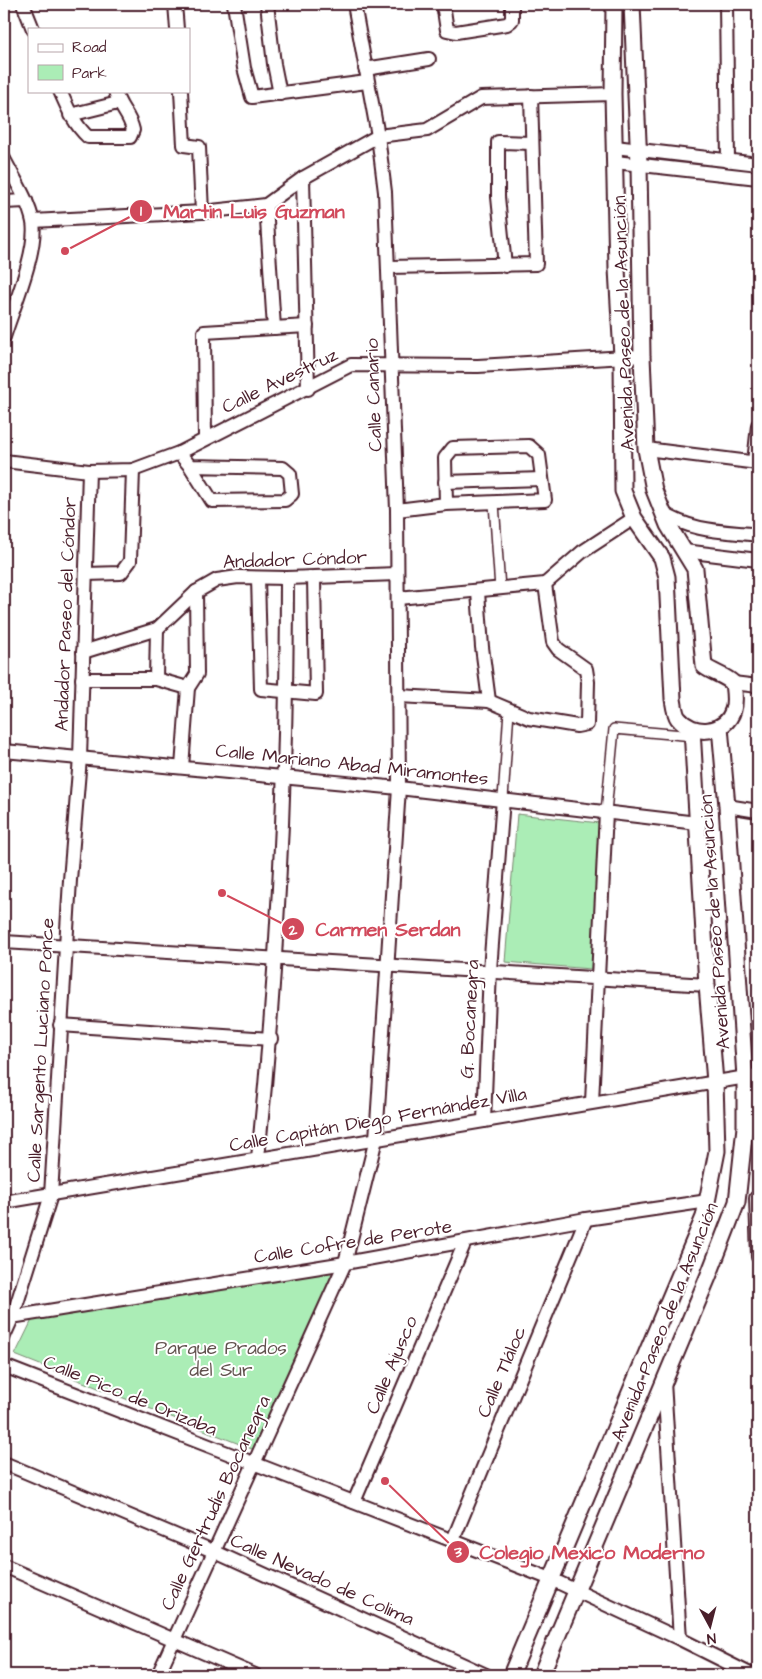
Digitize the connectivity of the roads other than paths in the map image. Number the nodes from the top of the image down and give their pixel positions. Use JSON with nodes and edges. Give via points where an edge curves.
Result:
{"nodes":[{"id":1,"x":23,"y":4,"type":"edge"},
{"id":2,"x":175,"y":4,"type":"edge"},
{"id":3,"x":234,"y":4,"type":"edge"},
{"id":4,"x":267,"y":4,"type":"edge"},
{"id":5,"x":354,"y":4,"type":"edge"},
{"id":6,"x":443,"y":4,"type":"edge"},
{"id":7,"x":512,"y":4,"type":"edge"},
{"id":8,"x":614,"y":4,"type":"edge"},
{"id":9,"x":632,"y":4,"type":"edge"},
{"id":10,"x":726,"y":4,"type":"edge"},
{"id":11,"x":33,"y":28,"type":"edge"},
{"id":12,"x":177,"y":28,"type":"edge"},
{"id":13,"x":429,"y":59,"type":"dead end"},
{"id":14,"x":366,"y":76,"type":"junction"},
{"id":15,"x":60,"y":92,"type":"edge"},
{"id":16,"x":181,"y":92,"type":"edge"},
{"id":17,"x":280,"y":94,"type":"junction"},
{"id":18,"x":613,"y":94,"type":"junction"},
{"id":19,"x":531,"y":96,"type":"junction"},
{"id":20,"x":117,"y":97,"type":"edge"},
{"id":21,"x":70,"y":115,"type":"junction"},
{"id":22,"x":378,"y":136,"type":"junction"},
{"id":23,"x":531,"y":143,"type":"junction"},
{"id":24,"x":615,"y":147,"type":"junction"},
{"id":25,"x":638,"y":157,"type":"junction"},
{"id":26,"x":4,"y":159,"type":"edge"},
{"id":27,"x":728,"y":161,"type":"junction"},
{"id":28,"x":615,"y":162,"type":"junction"},
{"id":29,"x":758,"y":164,"type":"edge"},
{"id":30,"x":303,"y":178,"type":"junction"},
{"id":31,"x":758,"y":178,"type":"edge"},
{"id":32,"x":26,"y":201,"type":"junction"},
{"id":33,"x":4,"y":202,"type":"edge"},
{"id":34,"x":266,"y":205,"type":"junction"},
{"id":35,"x":202,"y":212,"type":"junction"},
{"id":36,"x":33,"y":221,"type":"junction"},
{"id":37,"x":505,"y":266,"type":"junction"},
{"id":38,"x":389,"y":267,"type":"junction"},
{"id":39,"x":307,"y":326,"type":"junction"},
{"id":40,"x":274,"y":328,"type":"junction"},
{"id":41,"x":4,"y":337,"type":"edge"},
{"id":42,"x":622,"y":356,"type":"junction"},
{"id":43,"x":642,"y":356,"type":"junction"},
{"id":44,"x":392,"y":365,"type":"junction"},
{"id":45,"x":308,"y":388,"type":"junction"},
{"id":46,"x":758,"y":425,"type":"edge"},
{"id":47,"x":205,"y":439,"type":"junction"},
{"id":48,"x":646,"y":449,"type":"junction"},
{"id":49,"x":179,"y":453,"type":"junction"},
{"id":50,"x":4,"y":461,"type":"edge"},
{"id":51,"x":756,"y":462,"type":"edge"},
{"id":52,"x":190,"y":466,"type":"junction"},
{"id":53,"x":133,"y":470,"type":"junction"},
{"id":54,"x":90,"y":471,"type":"junction"},
{"id":55,"x":542,"y":479,"type":"junction"},
{"id":56,"x":445,"y":482,"type":"junction"},
{"id":57,"x":494,"y":503,"type":"junction"},
{"id":58,"x":446,"y":504,"type":"junction"},
{"id":59,"x":397,"y":510,"type":"junction"},
{"id":60,"x":664,"y":513,"type":"junction"},
{"id":61,"x":634,"y":518,"type":"junction"},
{"id":62,"x":758,"y":535,"type":"edge"},
{"id":63,"x":684,"y":551,"type":"junction"},
{"id":64,"x":758,"y":560,"type":"edge"},
{"id":65,"x":86,"y":574,"type":"junction"},
{"id":66,"x":397,"y":574,"type":"junction"},
{"id":67,"x":258,"y":578,"type":"junction"},
{"id":68,"x":287,"y":578,"type":"junction"},
{"id":69,"x":314,"y":578,"type":"junction"},
{"id":70,"x":545,"y":584,"type":"junction"},
{"id":71,"x":500,"y":589,"type":"junction"},
{"id":72,"x":196,"y":592,"type":"junction"},
{"id":73,"x":478,"y":592,"type":"junction"},
{"id":74,"x":398,"y":598,"type":"junction"},
{"id":75,"x":157,"y":629,"type":"junction"},
{"id":76,"x":83,"y":652,"type":"junction"},
{"id":77,"x":82,"y":679,"type":"junction"},
{"id":78,"x":156,"y":679,"type":"junction"},
{"id":79,"x":733,"y":683,"type":"junction"},
{"id":80,"x":758,"y":686,"type":"edge"},
{"id":81,"x":188,"y":688,"type":"junction"},
{"id":82,"x":287,"y":691,"type":"junction"},
{"id":83,"x":399,"y":696,"type":"junction"},
{"id":84,"x":489,"y":701,"type":"junction"},
{"id":85,"x":510,"y":710,"type":"junction"},
{"id":86,"x":720,"y":727,"type":"junction"},
{"id":87,"x":693,"y":732,"type":"junction"},
{"id":88,"x":4,"y":751,"type":"edge"},
{"id":89,"x":80,"y":758,"type":"junction"},
{"id":90,"x":182,"y":767,"type":"junction"},
{"id":91,"x":284,"y":778,"type":"junction"},
{"id":92,"x":399,"y":788,"type":"junction"},
{"id":93,"x":503,"y":800,"type":"junction"},
{"id":94,"x":727,"y":806,"type":"junction"},
{"id":95,"x":758,"y":811,"type":"edge"},
{"id":96,"x":606,"y":812,"type":"junction"},
{"id":97,"x":697,"y":823,"type":"junction"},
{"id":98,"x":4,"y":942,"type":"edge"},
{"id":99,"x":66,"y":946,"type":"junction"},
{"id":100,"x":274,"y":958,"type":"junction"},
{"id":101,"x":388,"y":964,"type":"junction"},
{"id":102,"x":490,"y":970,"type":"junction"},
{"id":103,"x":596,"y":978,"type":"junction"},
{"id":104,"x":707,"y":984,"type":"junction"},
{"id":105,"x":60,"y":1024,"type":"junction"},
{"id":106,"x":270,"y":1039,"type":"junction"},
{"id":107,"x":752,"y":1076,"type":"edge"},
{"id":108,"x":715,"y":1082,"type":"junction"},
{"id":109,"x":592,"y":1102,"type":"junction"},
{"id":110,"x":484,"y":1121,"type":"junction"},
{"id":111,"x":376,"y":1139,"type":"junction"},
{"id":112,"x":258,"y":1158,"type":"junction"},
{"id":113,"x":51,"y":1195,"type":"junction"},
{"id":114,"x":757,"y":1198,"type":"edge"},
{"id":115,"x":708,"y":1201,"type":"junction"},
{"id":116,"x":4,"y":1202,"type":"edge"},
{"id":117,"x":736,"y":1202,"type":"junction"},
{"id":118,"x":586,"y":1219,"type":"junction"},
{"id":119,"x":465,"y":1242,"type":"junction"},
{"id":120,"x":758,"y":1257,"type":"edge"},
{"id":121,"x":344,"y":1263,"type":"junction"},
{"id":122,"x":8,"y":1317,"type":"edge"},
{"id":123,"x":4,"y":1336,"type":"edge"},
{"id":124,"x":4,"y":1366,"type":"edge"},
{"id":125,"x":664,"y":1378,"type":"junction"},
{"id":126,"x":4,"y":1463,"type":"edge"},
{"id":127,"x":254,"y":1465,"type":"junction"},
{"id":128,"x":354,"y":1502,"type":"junction"},
{"id":129,"x":453,"y":1540,"type":"junction"},
{"id":130,"x":212,"y":1551,"type":"junction"},
{"id":131,"x":4,"y":1566,"type":"edge"},
{"id":132,"x":551,"y":1579,"type":"junction"},
{"id":133,"x":576,"y":1590,"type":"junction"},
{"id":134,"x":174,"y":1639,"type":"junction"},
{"id":135,"x":680,"y":1639,"type":"junction"},
{"id":136,"x":158,"y":1675,"type":"edge"},
{"id":137,"x":255,"y":1675,"type":"edge"},
{"id":138,"x":486,"y":1675,"type":"edge"},
{"id":139,"x":511,"y":1675,"type":"edge"},
{"id":140,"x":541,"y":1675,"type":"edge"},
{"id":141,"x":752,"y":1675,"type":"edge"}],
"edges":[{"from":1,"to":11,"type":"street"},
{"from":2,"to":12,"type":"street"},
{"from":3,"to":17,"type":"street","via":[[252,97]]},
{"from":4,"to":17,"type":"street"},
{"from":5,"to":14,"type":"street","name":"Calle Canario"},
{"from":6,"to":7,"type":"street","via":[[447,30],[456,32],[507,24],[512,20]]},
{"from":8,"to":18,"type":"street","name":"Avenida Paseo de la Asunción"},
{"from":9,"to":25,"type":"street","name":"Avenida Paseo de la Asunción"},
{"from":10,"to":27,"type":"street"},
{"from":13,"to":14,"type":"street"},
{"from":14,"to":17,"type":"street"},
{"from":14,"to":22,"type":"street","name":"Calle Canario"},
{"from":15,"to":21,"type":"street"},
{"from":16,"to":35,"type":"street","via":[[184,145],[199,147]]},
{"from":18,"to":19,"type":"street"},
{"from":18,"to":24,"type":"street","name":"Avenida Paseo de la Asunción"},
{"from":19,"to":22,"type":"street","via":[[481,98],[427,130]]},
{"from":19,"to":23,"type":"street"},
{"from":20,"to":21,"type":"street"},
{"from":20,"to":21,"type":"street","via":[[130,116],[134,130],[130,137],[88,136]]},
{"from":22,"to":30,"type":"street"},
{"from":22,"to":38,"type":"street","name":"Calle Canario"},
{"from":23,"to":37,"type":"street","via":[[536,264]]},
{"from":23,"to":37,"type":"street","via":[[498,142],[498,197]]},
{"from":24,"to":25,"type":"street"},
{"from":24,"to":28,"type":"street","name":"Avenida Paseo de la Asunción"},
{"from":25,"to":27,"type":"street"},
{"from":25,"to":28,"type":"street"},
{"from":25,"to":31,"type":"street"},
{"from":25,"to":43,"type":"street","name":"Avenida Paseo de la Asunción"},
{"from":26,"to":32,"type":"street"},
{"from":27,"to":29,"type":"street"},
{"from":28,"to":42,"type":"street","name":"Avenida Paseo de la Asunción"},
{"from":30,"to":34,"type":"street"},
{"from":30,"to":39,"type":"street"},
{"from":32,"to":33,"type":"street"},
{"from":32,"to":36,"type":"street"},
{"from":34,"to":35,"type":"street"},
{"from":34,"to":40,"type":"street"},
{"from":35,"to":36,"type":"street"},
{"from":36,"to":41,"type":"street","via":[[34,239]]},
{"from":37,"to":38,"type":"street"},
{"from":38,"to":44,"type":"street","name":"Calle Canario"},
{"from":39,"to":40,"type":"street"},
{"from":39,"to":45,"type":"street"},
{"from":40,"to":47,"type":"street","via":[[204,332]]},
{"from":42,"to":43,"type":"street","name":"Calle Avestruz"},
{"from":42,"to":44,"type":"street","name":"Calle Avestruz","via":[[478,366]]},
{"from":42,"to":61,"type":"street","name":"Avenida Paseo de la Asunción","via":[[623,491]]},
{"from":43,"to":48,"type":"street","name":"Avenida Paseo de la Asunción"},
{"from":44,"to":45,"type":"street","name":"Calle Avestruz","via":[[351,365]]},
{"from":44,"to":59,"type":"street","name":"Calle Canario"},
{"from":45,"to":47,"type":"street","name":"Calle Avestruz"},
{"from":46,"to":51,"type":"street"},
{"from":47,"to":49,"type":"street","name":"Calle Avestruz"},
{"from":48,"to":51,"type":"street"},
{"from":48,"to":60,"type":"street","name":"Avenida Paseo de la Asunción","via":[[654,490]]},
{"from":49,"to":52,"type":"street"},
{"from":49,"to":53,"type":"street","name":"Calle Avestruz"},
{"from":50,"to":54,"type":"street","name":"Calle Avestruz"},
{"from":52,"to":52,"type":"street","via":[[212,501],[285,500],[292,494],[290,474],[283,468]]},
{"from":53,"to":54,"type":"street","name":"Calle Avestruz"},
{"from":53,"to":65,"type":"street","via":[[130,561],[121,573]]},
{"from":54,"to":65,"type":"street","name":"Andador Paseo del Cóndor"},
{"from":55,"to":56,"type":"street"},
{"from":55,"to":56,"type":"street","via":[[539,455],[529,446],[481,447],[454,448],[445,458]]},
{"from":55,"to":57,"type":"street","via":[[544,500]]},
{"from":56,"to":58,"type":"street"},
{"from":57,"to":58,"type":"street"},
{"from":57,"to":71,"type":"street"},
{"from":58,"to":59,"type":"street"},
{"from":59,"to":66,"type":"street","name":"Calle Canario"},
{"from":60,"to":62,"type":"street","via":[[693,527]]},
{"from":60,"to":63,"type":"street","name":"Avenida Paseo de la Asunción"},
{"from":61,"to":70,"type":"street","via":[[582,552]]},
{"from":61,"to":87,"type":"street","name":"Avenida Paseo de la Asunción","via":[[662,558],[667,577],[672,699],[678,718]]},
{"from":63,"to":64,"type":"street"},
{"from":63,"to":79,"type":"street","name":"Avenida Paseo de la Asunción","via":[[695,569],[704,666]]},
{"from":65,"to":76,"type":"street","name":"Andador Paseo del Cóndor"},
{"from":66,"to":69,"type":"street","name":"Andador Cóndor"},
{"from":66,"to":74,"type":"street","name":"Calle Canario"},
{"from":67,"to":68,"type":"street","name":"Andador Cóndor"},
{"from":67,"to":72,"type":"street","name":"Andador Cóndor","via":[[217,580]]},
{"from":67,"to":82,"type":"street","via":[[261,689]]},
{"from":68,"to":69,"type":"street","name":"Andador Cóndor"},
{"from":68,"to":82,"type":"street"},
{"from":69,"to":82,"type":"street","via":[[316,694]]},
{"from":70,"to":71,"type":"street"},
{"from":70,"to":85,"type":"street","via":[[553,642],[586,669],[587,724],[577,726],[529,718]]},
{"from":71,"to":73,"type":"street"},
{"from":72,"to":75,"type":"street","name":"Andador Cóndor"},
{"from":72,"to":81,"type":"street","via":[[197,674]]},
{"from":73,"to":74,"type":"street"},
{"from":73,"to":84,"type":"street"},
{"from":74,"to":83,"type":"street","name":"Calle Canario"},
{"from":75,"to":76,"type":"street"},
{"from":75,"to":78,"type":"street"},
{"from":76,"to":77,"type":"street","name":"Andador Paseo del Cóndor"},
{"from":77,"to":78,"type":"street"},
{"from":77,"to":89,"type":"street","name":"Andador Paseo del Cóndor"},
{"from":78,"to":81,"type":"street"},
{"from":79,"to":80,"type":"street"},
{"from":79,"to":86,"type":"street","via":[[733,712]]},
{"from":81,"to":90,"type":"street"},
{"from":82,"to":91,"type":"street"},
{"from":83,"to":84,"type":"street"},
{"from":83,"to":92,"type":"street","name":"Calle Canario"},
{"from":84,"to":85,"type":"street"},
{"from":85,"to":93,"type":"street","name":"G. Bocanegra"},
{"from":86,"to":87,"type":"street"},
{"from":86,"to":94,"type":"street","name":"Avenida Paseo de la Asunción"},
{"from":87,"to":96,"type":"street","via":[[614,729]]},
{"from":87,"to":97,"type":"street","name":"Avenida Paseo de la Asunción"},
{"from":88,"to":89,"type":"street","name":"Calle Mariano Abad Miramontes"},
{"from":89,"to":90,"type":"street","name":"Calle Mariano Abad Miramontes"},
{"from":89,"to":99,"type":"street","name":"Calle Sargento Luciano Ponce"},
{"from":90,"to":91,"type":"street","name":"Calle Mariano Abad Miramontes"},
{"from":91,"to":92,"type":"street","name":"Calle Mariano Abad Miramontes"},
{"from":91,"to":100,"type":"street"},
{"from":92,"to":93,"type":"street","name":"Calle Mariano Abad Miramontes"},
{"from":92,"to":101,"type":"street","name":"Calle Gertrudis Bocanegra"},
{"from":93,"to":96,"type":"street","name":"Calle Mariano Abad Miramontes"},
{"from":93,"to":102,"type":"street","name":"G. Bocanegra"},
{"from":94,"to":95,"type":"street"},
{"from":94,"to":107,"type":"street","name":"Avenida Paseo de la Asunción"},
{"from":96,"to":97,"type":"street","name":"Calle Mariano Abad Miramontes"},
{"from":96,"to":103,"type":"street"},
{"from":97,"to":104,"type":"street","name":"Avenida Paseo de la Asunción"},
{"from":98,"to":99,"type":"street"},
{"from":99,"to":100,"type":"street"},
{"from":99,"to":105,"type":"street","name":"Calle Sargento Luciano Ponce"},
{"from":100,"to":101,"type":"street"},
{"from":100,"to":106,"type":"street"},
{"from":101,"to":102,"type":"street"},
{"from":101,"to":111,"type":"street","name":"Calle Gertrudis Bocanegra"},
{"from":102,"to":103,"type":"street"},
{"from":102,"to":110,"type":"street","name":"G. Bocanegra"},
{"from":103,"to":104,"type":"street"},
{"from":103,"to":109,"type":"street"},
{"from":104,"to":108,"type":"street","name":"Avenida Paseo de la Asunción"},
{"from":105,"to":106,"type":"street"},
{"from":105,"to":113,"type":"street","name":"Calle Sargento Luciano Ponce"},
{"from":106,"to":112,"type":"street"},
{"from":107,"to":108,"type":"street","name":"Calle Capitán Diego Fernández Villa"},
{"from":107,"to":117,"type":"street","name":"Avenida Paseo de la Asunción"},
{"from":108,"to":109,"type":"street","name":"Calle Capitán Diego Fernández Villa"},
{"from":108,"to":115,"type":"street","name":"Avenida Paseo de la Asunción","via":[[717,1150]]},
{"from":109,"to":110,"type":"street","name":"Calle Capitán Diego Fernández Villa"},
{"from":110,"to":111,"type":"street","name":"Calle Capitán Diego Fernández Villa"},
{"from":111,"to":112,"type":"street","name":"Calle Capitán Diego Fernández Villa"},
{"from":111,"to":121,"type":"street","name":"Calle Gertrudis Bocanegra"},
{"from":112,"to":113,"type":"street","name":"Calle Capitán Diego Fernández Villa"},
{"from":113,"to":116,"type":"street","name":"Calle Capitán Diego Fernández Villa"},
{"from":113,"to":122,"type":"street","name":"Calle Sargento Luciano Ponce"},
{"from":114,"to":117,"type":"street"},
{"from":114,"to":120,"type":"street"},
{"from":115,"to":118,"type":"street","name":"Calle Cofre de Perote"},
{"from":115,"to":132,"type":"street","name":"Avenida Paseo de la Asunción"},
{"from":117,"to":125,"type":"street","name":"Avenida Paseo de la Asunción"},
{"from":118,"to":119,"type":"street","name":"Calle Cofre de Perote"},
{"from":118,"to":129,"type":"street","name":"Calle Tláloc"},
{"from":119,"to":121,"type":"street","name":"Calle Cofre de Perote"},
{"from":119,"to":128,"type":"street","name":"Calle Ajusco"},
{"from":121,"to":122,"type":"street","name":"Calle Cofre de Perote"},
{"from":121,"to":127,"type":"street","name":"Calle Gertrudis Bocanegra"},
{"from":122,"to":123,"type":"street","name":"Calle Sargento Luciano Ponce"},
{"from":124,"to":127,"type":"street","name":"Calle Pico de Orizaba"},
{"from":125,"to":133,"type":"street","name":"Avenida Paseo de la Asunción"},
{"from":125,"to":135,"type":"street"},
{"from":126,"to":130,"type":"street","name":"Calle Nevado de Colima"},
{"from":127,"to":128,"type":"street","name":"Calle Pico de Orizaba"},
{"from":127,"to":130,"type":"street","name":"Calle Gertrudis Bocanegra"},
{"from":128,"to":129,"type":"street","name":"Calle Pico de Orizaba"},
{"from":129,"to":132,"type":"street","name":"Calle Pico de Orizaba"},
{"from":130,"to":134,"type":"street","name":"Calle Gertrudis Bocanegra"},
{"from":130,"to":138,"type":"street","name":"Calle Nevado de Colima"},
{"from":131,"to":134,"type":"street"},
{"from":132,"to":133,"type":"street","name":"Calle Pico de Orizaba"},
{"from":132,"to":139,"type":"street","name":"Avenida Paseo de la Asunción"},
{"from":133,"to":135,"type":"street","name":"Calle Pico de Orizaba"},
{"from":133,"to":140,"type":"street","name":"Avenida Paseo de la Asunción"},
{"from":134,"to":136,"type":"street","name":"Calle Gertrudis Bocanegra"},
{"from":134,"to":137,"type":"street"},
{"from":135,"to":141,"type":"street","name":"Calle Pico de Orizaba"}]}
